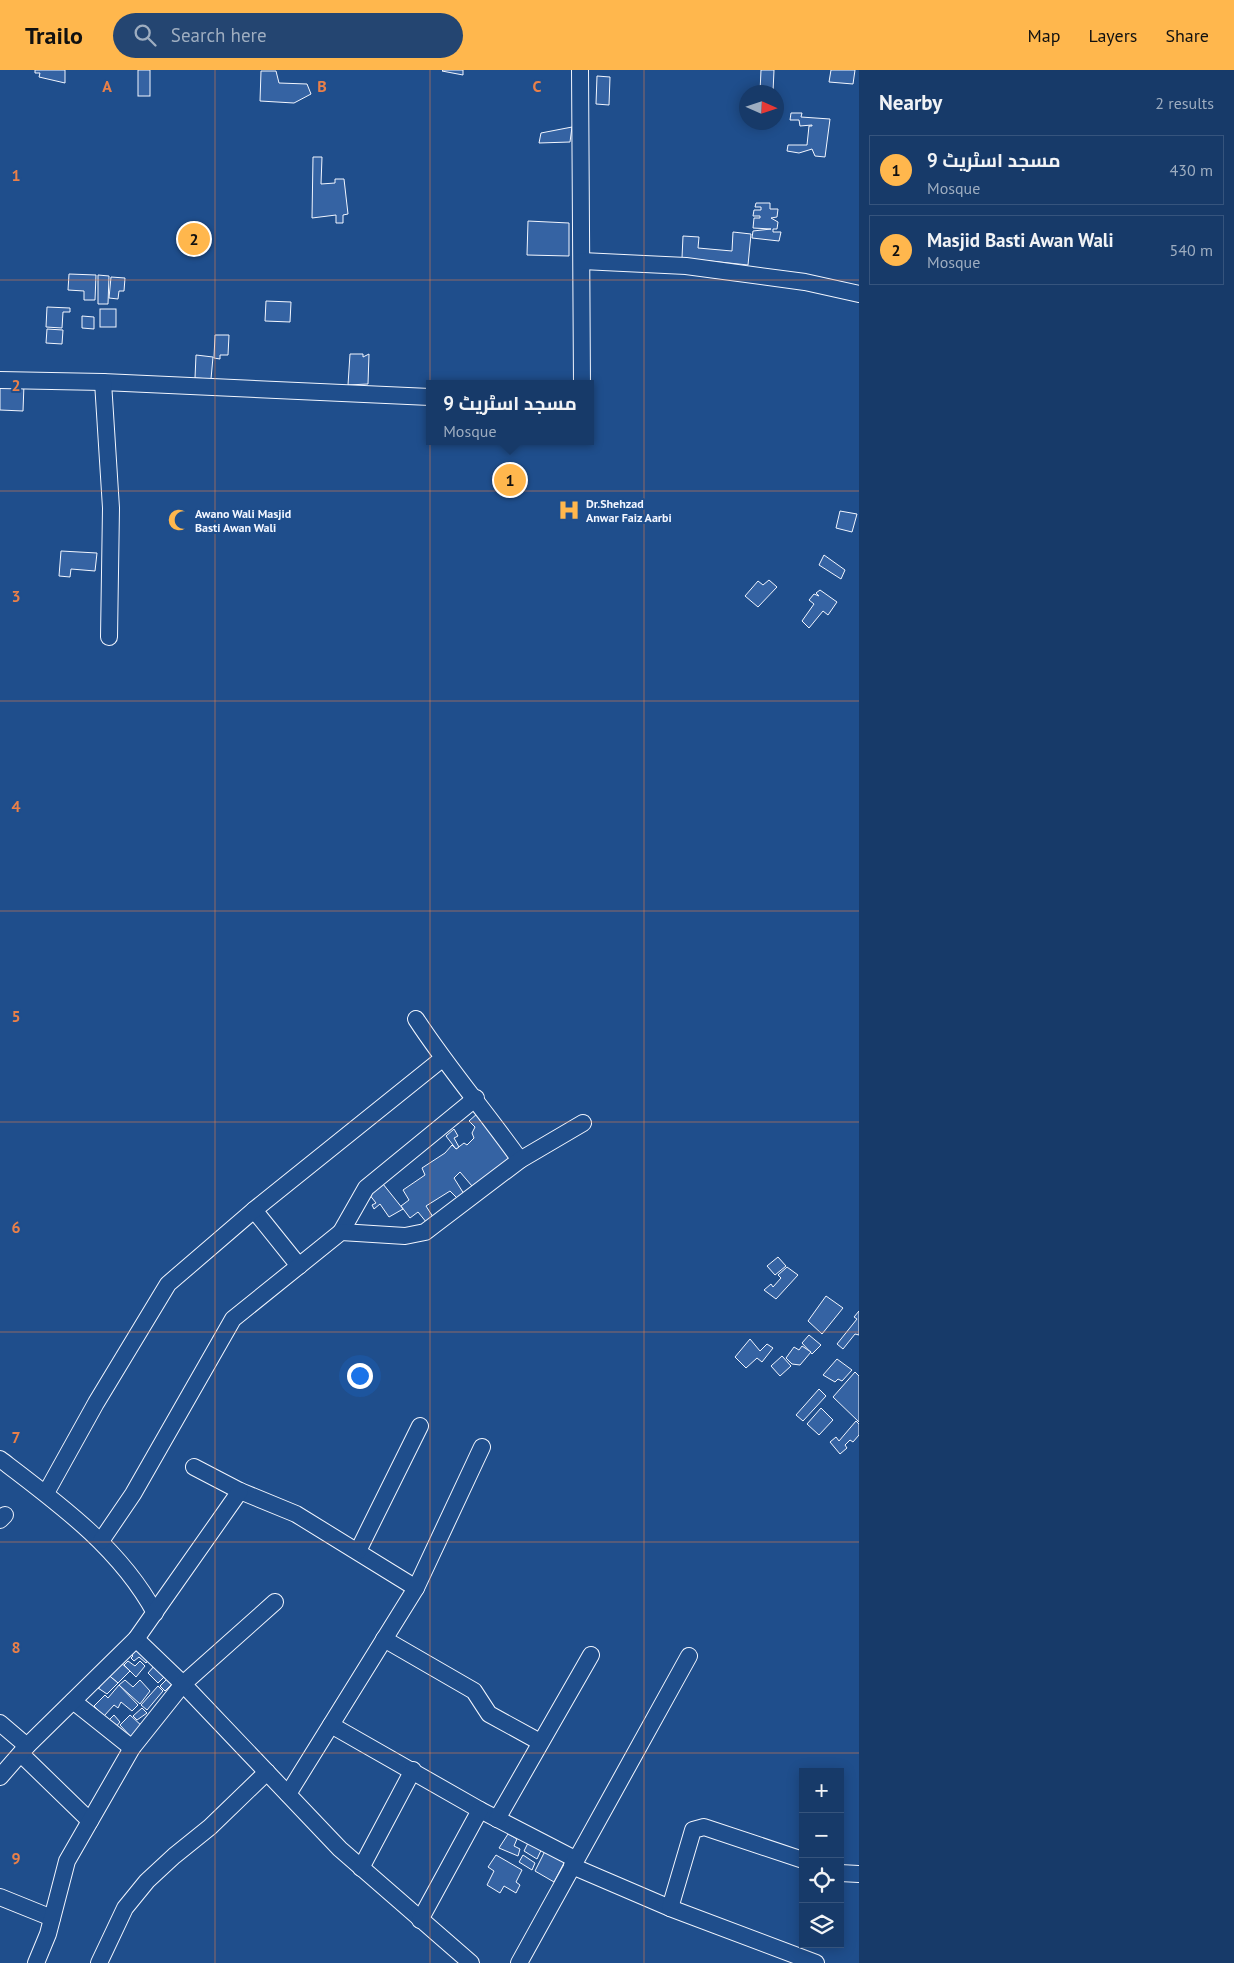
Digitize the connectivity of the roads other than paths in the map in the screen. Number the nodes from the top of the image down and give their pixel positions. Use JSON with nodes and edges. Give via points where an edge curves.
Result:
{"nodes":[{"id":1,"x":580,"y":70,"type":"edge"},
{"id":2,"x":582,"y":261,"type":"junction"},
{"id":3,"x":859,"y":294,"type":"edge"},
{"id":4,"x":0,"y":380,"type":"edge"},
{"id":5,"x":582,"y":380,"type":"edge"},
{"id":6,"x":103,"y":382,"type":"junction"},
{"id":7,"x":426,"y":397,"type":"edge"},
{"id":8,"x":109,"y":637,"type":"dead end"},
{"id":9,"x":416,"y":1019,"type":"dead end"},
{"id":10,"x":442,"y":1059,"type":"junction"},
{"id":11,"x":476,"y":1098,"type":"junction"},
{"id":12,"x":583,"y":1123,"type":"dead end"},
{"id":13,"x":520,"y":1160,"type":"junction"},
{"id":14,"x":254,"y":1210,"type":"junction"},
{"id":15,"x":341,"y":1232,"type":"junction"},
{"id":16,"x":298,"y":1266,"type":"junction"},
{"id":17,"x":420,"y":1426,"type":"dead end"},
{"id":18,"x":482,"y":1447,"type":"dead end"},
{"id":19,"x":0,"y":1460,"type":"edge"},
{"id":20,"x":194,"y":1467,"type":"dead end"},
{"id":21,"x":240,"y":1491,"type":"junction"},
{"id":22,"x":46,"y":1494,"type":"junction"},
{"id":23,"x":101,"y":1541,"type":"junction"},
{"id":24,"x":358,"y":1551,"type":"junction"},
{"id":25,"x":416,"y":1588,"type":"junction"},
{"id":26,"x":275,"y":1602,"type":"dead end"},
{"id":27,"x":155,"y":1613,"type":"junction"},
{"id":28,"x":136,"y":1639,"type":"junction"},
{"id":29,"x":384,"y":1639,"type":"junction"},
{"id":30,"x":592,"y":1656,"type":"dead end"},
{"id":31,"x":690,"y":1656,"type":"dead end"},
{"id":32,"x":183,"y":1684,"type":"junction"},
{"id":33,"x":73,"y":1701,"type":"junction"},
{"id":34,"x":0,"y":1724,"type":"edge"},
{"id":35,"x":331,"y":1725,"type":"junction"},
{"id":36,"x":540,"y":1742,"type":"junction"},
{"id":37,"x":132,"y":1748,"type":"junction"},
{"id":38,"x":24,"y":1750,"type":"junction"},
{"id":39,"x":413,"y":1770,"type":"junction"},
{"id":40,"x":267,"y":1772,"type":"junction"},
{"id":41,"x":0,"y":1777,"type":"edge"},
{"id":42,"x":288,"y":1794,"type":"junction"},
{"id":43,"x":480,"y":1810,"type":"junction"},
{"id":44,"x":497,"y":1819,"type":"junction"},
{"id":45,"x":90,"y":1821,"type":"junction"},
{"id":46,"x":799,"y":1859,"type":"edge"},
{"id":47,"x":574,"y":1863,"type":"junction"},
{"id":48,"x":361,"y":1868,"type":"junction"},
{"id":49,"x":844,"y":1873,"type":"edge"},
{"id":50,"x":859,"y":1874,"type":"edge"},
{"id":51,"x":0,"y":1897,"type":"edge"},
{"id":52,"x":670,"y":1908,"type":"junction"},
{"id":53,"x":52,"y":1918,"type":"junction"},
{"id":54,"x":420,"y":1920,"type":"junction"},
{"id":55,"x":36,"y":1963,"type":"edge"},
{"id":56,"x":99,"y":1963,"type":"edge"},
{"id":57,"x":471,"y":1963,"type":"edge"},
{"id":58,"x":519,"y":1963,"type":"edge"},
{"id":59,"x":816,"y":1963,"type":"edge"}],
"edges":[{"from":1,"to":2,"type":"street"},
{"from":2,"to":3,"type":"street","via":[[686,266],[804,282]]},
{"from":2,"to":5,"type":"street"},
{"from":4,"to":6,"type":"street"},
{"from":6,"to":7,"type":"street"},
{"from":6,"to":8,"type":"street","via":[[111,508]]},
{"from":9,"to":10,"type":"street"},
{"from":10,"to":11,"type":"street"},
{"from":10,"to":14,"type":"street"},
{"from":11,"to":13,"type":"street"},
{"from":11,"to":15,"type":"street","via":[[366,1188]]},
{"from":12,"to":13,"type":"street"},
{"from":13,"to":15,"type":"street","via":[[425,1232],[405,1236]]},
{"from":14,"to":16,"type":"street"},
{"from":14,"to":22,"type":"street","via":[[168,1284]]},
{"from":15,"to":16,"type":"street"},
{"from":16,"to":23,"type":"street","via":[[233,1319],[133,1494]]},
{"from":17,"to":24,"type":"street"},
{"from":18,"to":25,"type":"street"},
{"from":19,"to":22,"type":"street"},
{"from":20,"to":21,"type":"street"},
{"from":21,"to":24,"type":"street","via":[[296,1514]]},
{"from":21,"to":27,"type":"street"},
{"from":22,"to":23,"type":"street"},
{"from":23,"to":27,"type":"street","via":[[144,1594]]},
{"from":24,"to":25,"type":"street"},
{"from":25,"to":29,"type":"street"},
{"from":26,"to":32,"type":"street"},
{"from":27,"to":28,"type":"street"},
{"from":28,"to":32,"type":"street"},
{"from":28,"to":33,"type":"street"},
{"from":29,"to":35,"type":"street"},
{"from":29,"to":36,"type":"street","via":[[474,1691],[489,1714]]},
{"from":30,"to":36,"type":"street"},
{"from":31,"to":47,"type":"street"},
{"from":32,"to":37,"type":"street"},
{"from":32,"to":40,"type":"street"},
{"from":33,"to":37,"type":"street"},
{"from":33,"to":38,"type":"street"},
{"from":34,"to":38,"type":"street"},
{"from":35,"to":39,"type":"street"},
{"from":35,"to":42,"type":"street"},
{"from":36,"to":44,"type":"street"},
{"from":37,"to":45,"type":"street"},
{"from":38,"to":41,"type":"street"},
{"from":38,"to":45,"type":"street"},
{"from":39,"to":43,"type":"street"},
{"from":39,"to":48,"type":"street"},
{"from":40,"to":42,"type":"street"},
{"from":40,"to":56,"type":"street","via":[[147,1881],[125,1908]]},
{"from":42,"to":48,"type":"street"},
{"from":43,"to":44,"type":"street"},
{"from":43,"to":54,"type":"street"},
{"from":44,"to":47,"type":"street"},
{"from":45,"to":53,"type":"street","via":[[67,1861]]},
{"from":46,"to":52,"type":"street","via":[[697,1827],[693,1830]]},
{"from":47,"to":52,"type":"street"},
{"from":47,"to":58,"type":"street"},
{"from":48,"to":54,"type":"street"},
{"from":49,"to":50,"type":"street"},
{"from":51,"to":53,"type":"street"},
{"from":52,"to":59,"type":"street"},
{"from":53,"to":55,"type":"street"},
{"from":54,"to":57,"type":"street"}]}
